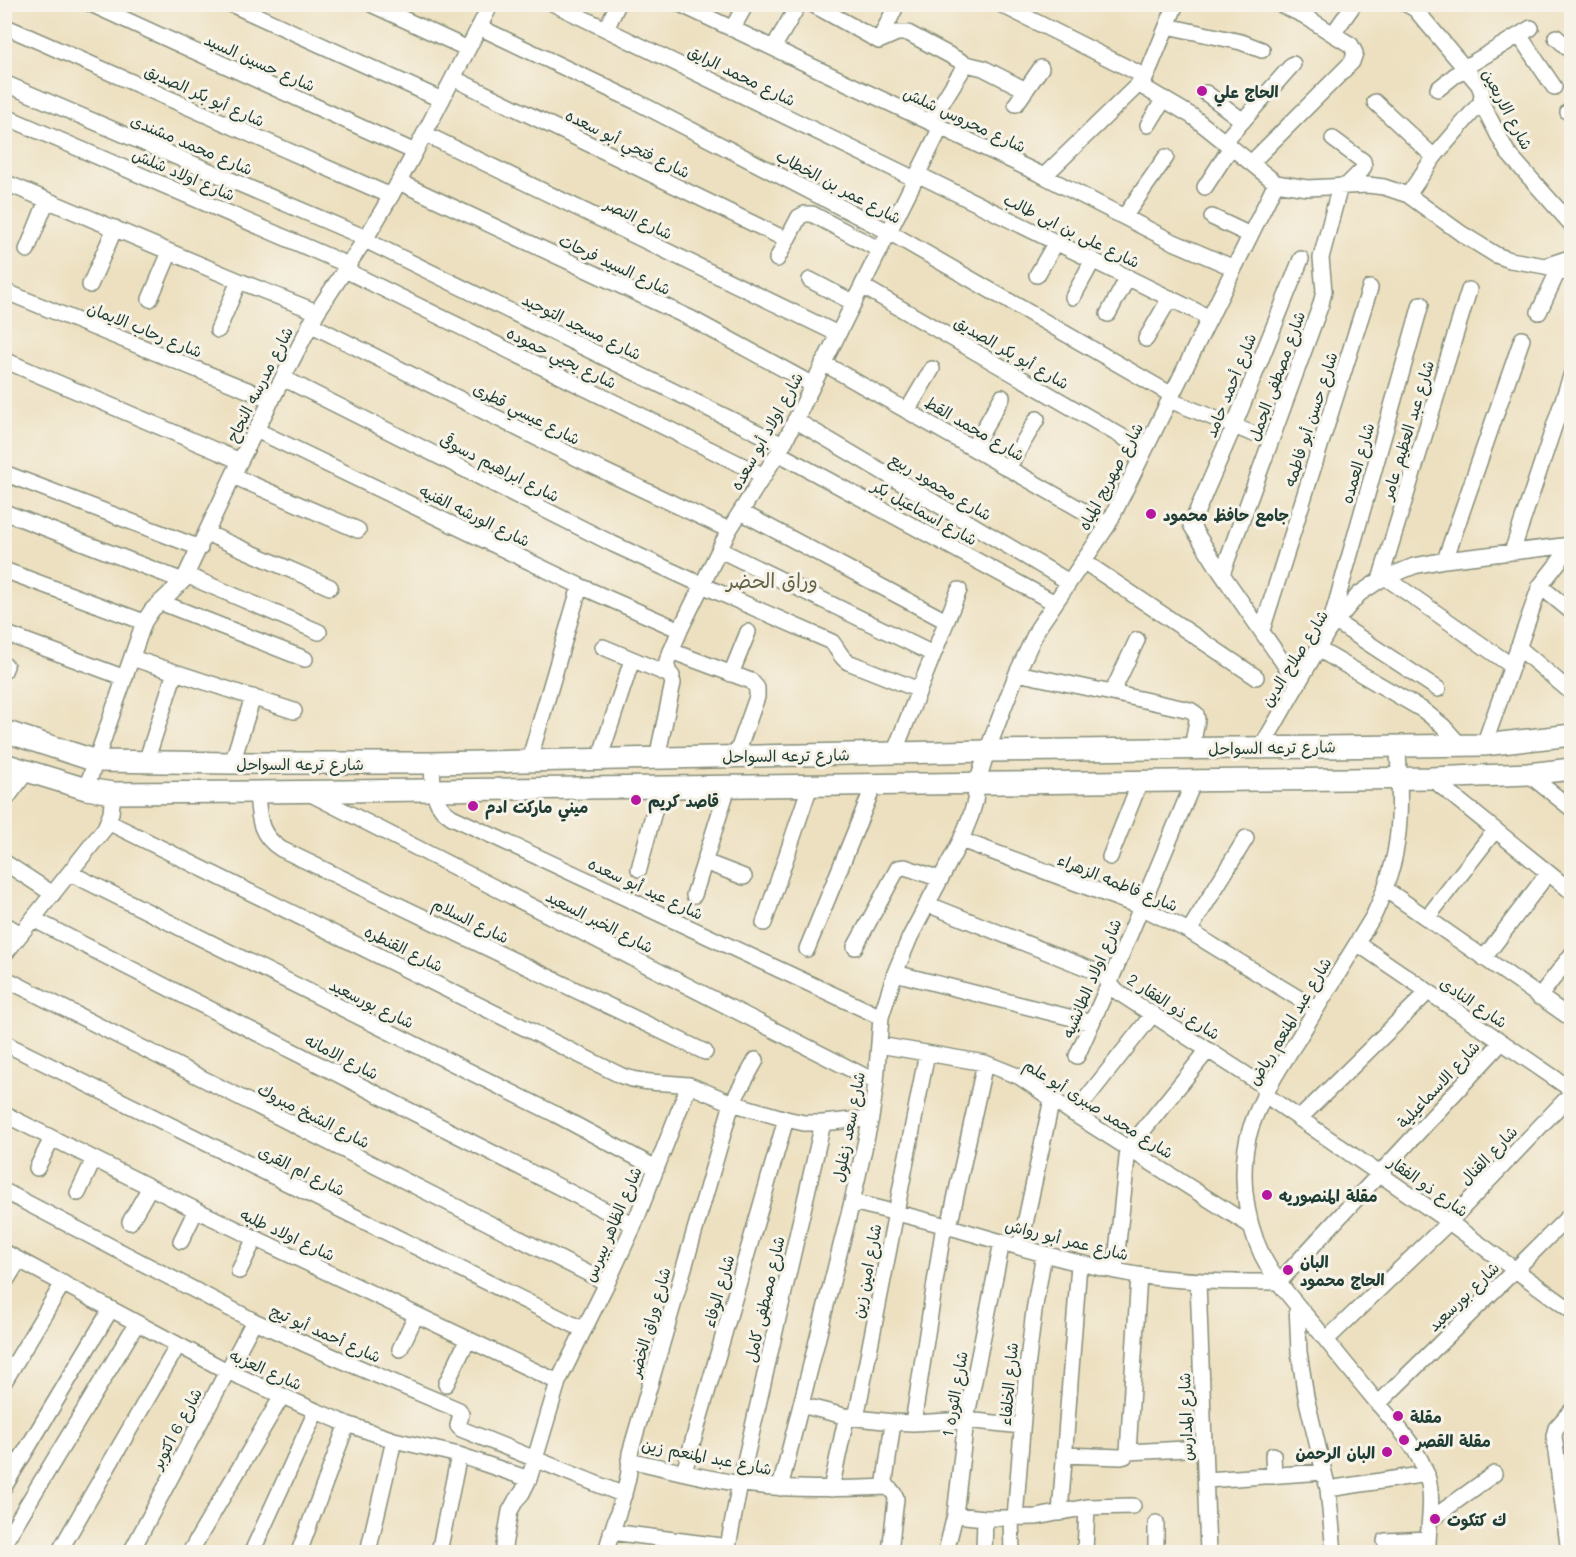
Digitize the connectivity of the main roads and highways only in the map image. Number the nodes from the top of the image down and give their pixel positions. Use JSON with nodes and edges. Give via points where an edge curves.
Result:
{"nodes":[{"id":1,"x":4,"y":731,"type":"edge"},
{"id":2,"x":1572,"y":735,"type":"edge"},
{"id":3,"x":4,"y":764,"type":"edge"},
{"id":4,"x":1572,"y":769,"type":"edge"}],
"edges":[{"from":1,"to":2,"type":"main road","name":"شارع ترعه السواحل","via":[[96,761],[232,763],[1484,745]]},
{"from":3,"to":4,"type":"main road","name":"شارع ترعه السواحل","via":[[112,793],[1431,778]]}]}
